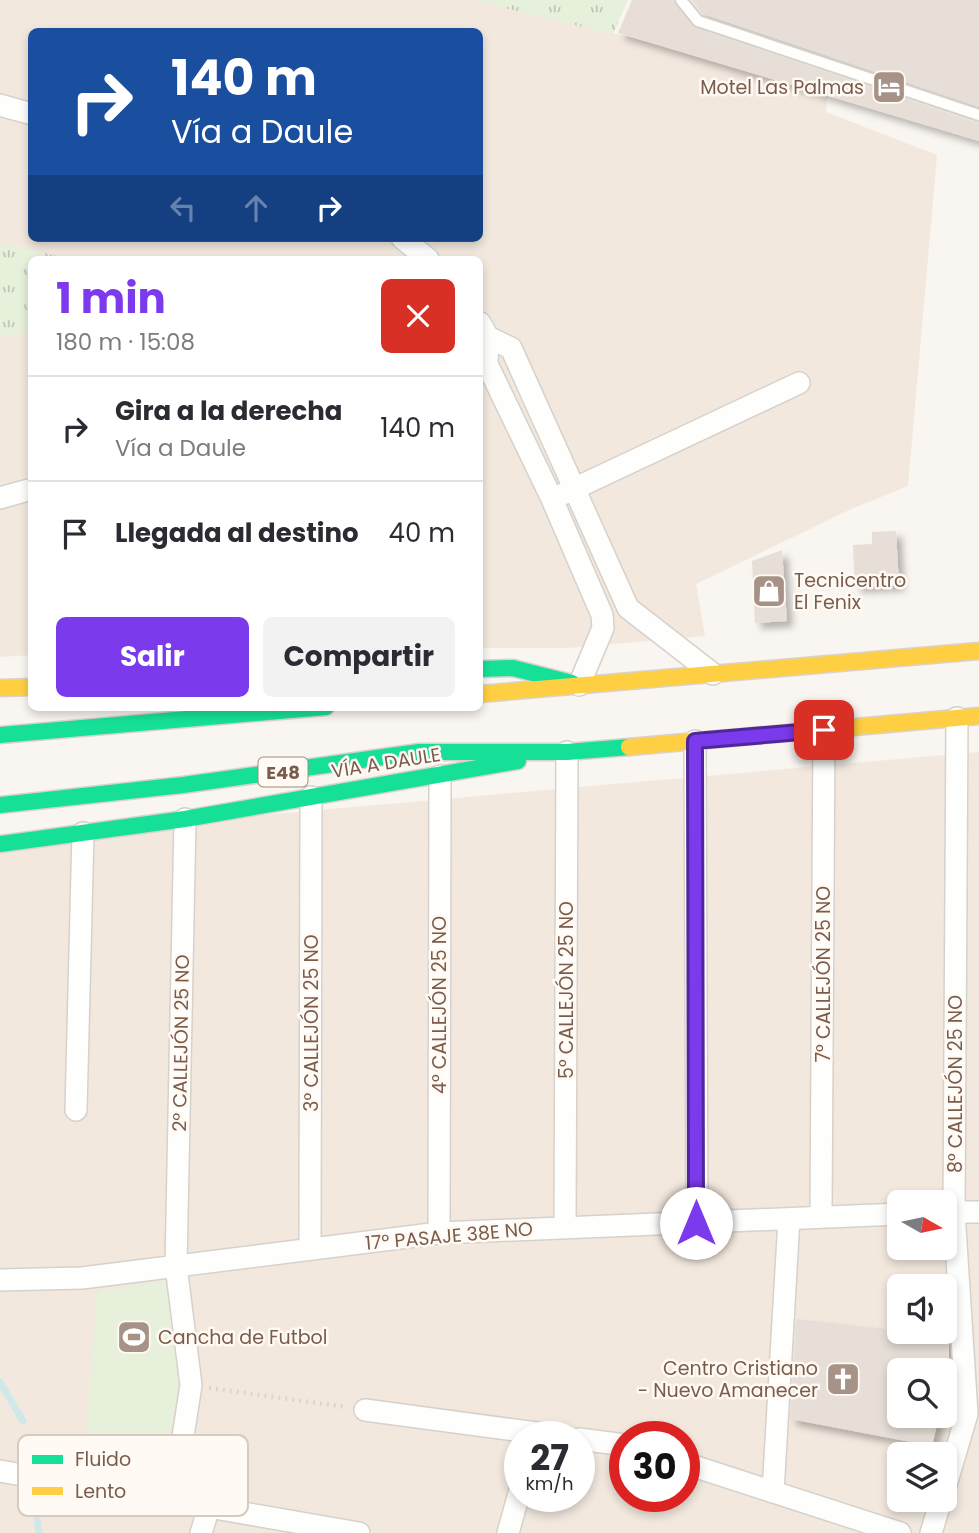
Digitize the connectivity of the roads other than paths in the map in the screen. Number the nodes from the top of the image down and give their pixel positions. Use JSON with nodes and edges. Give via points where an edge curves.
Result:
{"nodes":[{"id":1,"x":681,"y":0,"type":"edge"},
{"id":2,"x":0,"y":105,"type":"edge"},
{"id":3,"x":28,"y":113,"type":"edge"},
{"id":4,"x":979,"y":115,"type":"edge"},
{"id":5,"x":407,"y":242,"type":"edge"},
{"id":6,"x":424,"y":256,"type":"edge"},
{"id":7,"x":484,"y":330,"type":"edge"},
{"id":8,"x":799,"y":383,"type":"dead end"},
{"id":9,"x":575,"y":488,"type":"junction"},
{"id":10,"x":28,"y":490,"type":"edge"},
{"id":11,"x":0,"y":498,"type":"edge"},
{"id":12,"x":552,"y":499,"type":"junction"},
{"id":13,"x":979,"y":651,"type":"edge"},
{"id":14,"x":483,"y":669,"type":"edge"},
{"id":15,"x":713,"y":674,"type":"junction"},
{"id":16,"x":579,"y":685,"type":"junction"},
{"id":17,"x":28,"y":687,"type":"edge"},
{"id":18,"x":0,"y":688,"type":"edge"},
{"id":19,"x":483,"y":694,"type":"edge"},
{"id":20,"x":279,"y":711,"type":"edge"},
{"id":21,"x":979,"y":716,"type":"edge"},
{"id":22,"x":957,"y":718,"type":"junction"},
{"id":23,"x":824,"y":730,"type":"junction"},
{"id":24,"x":0,"y":735,"type":"edge"},
{"id":25,"x":695,"y":741,"type":"junction"},
{"id":26,"x":567,"y":752,"type":"junction"},
{"id":27,"x":440,"y":776,"type":"junction"},
{"id":28,"x":311,"y":797,"type":"junction"},
{"id":29,"x":0,"y":805,"type":"edge"},
{"id":30,"x":185,"y":819,"type":"junction"},
{"id":31,"x":83,"y":833,"type":"junction"},
{"id":32,"x":1,"y":845,"type":"edge"},
{"id":33,"x":76,"y":1110,"type":"dead end"},
{"id":34,"x":949,"y":1190,"type":"edge"},
{"id":35,"x":957,"y":1212,"type":"edge"},
{"id":36,"x":979,"y":1212,"type":"edge"},
{"id":37,"x":887,"y":1214,"type":"edge"},
{"id":38,"x":821,"y":1217,"type":"junction"},
{"id":39,"x":789,"y":1219,"type":"junction"},
{"id":40,"x":696,"y":1223,"type":"junction"},
{"id":41,"x":565,"y":1228,"type":"junction"},
{"id":42,"x":439,"y":1233,"type":"junction"},
{"id":43,"x":310,"y":1250,"type":"junction"},
{"id":44,"x":955,"y":1260,"type":"edge"},
{"id":45,"x":176,"y":1266,"type":"junction"},
{"id":46,"x":0,"y":1280,"type":"edge"},
{"id":47,"x":365,"y":1410,"type":"road end"},
{"id":48,"x":973,"y":1415,"type":"edge"},
{"id":49,"x":504,"y":1430,"type":"edge"},
{"id":50,"x":183,"y":1435,"type":"edge"},
{"id":51,"x":957,"y":1457,"type":"edge"},
{"id":52,"x":700,"y":1468,"type":"edge"},
{"id":53,"x":0,"y":1471,"type":"edge"},
{"id":54,"x":18,"y":1474,"type":"edge"},
{"id":55,"x":773,"y":1492,"type":"junction"},
{"id":56,"x":514,"y":1512,"type":"edge"},
{"id":57,"x":938,"y":1512,"type":"edge"},
{"id":58,"x":248,"y":1514,"type":"edge"},
{"id":59,"x":206,"y":1516,"type":"edge"},
{"id":60,"x":201,"y":1533,"type":"edge"},
{"id":61,"x":359,"y":1533,"type":"edge"},
{"id":62,"x":508,"y":1533,"type":"edge"},
{"id":63,"x":900,"y":1533,"type":"edge"},
{"id":64,"x":931,"y":1533,"type":"edge"}],
"edges":[{"from":1,"to":4,"type":"lane","via":[[698,21]]},
{"from":2,"to":3,"type":"street"},
{"from":5,"to":6,"type":"street"},
{"from":7,"to":9,"type":"street","via":[[511,348]]},
{"from":7,"to":12,"type":"street","via":[[487,364]]},
{"from":8,"to":9,"type":"street"},
{"from":9,"to":12,"type":"street"},
{"from":9,"to":15,"type":"street","via":[[628,608]]},
{"from":10,"to":11,"type":"street"},
{"from":12,"to":16,"type":"street","via":[[602,615],[603,628]]},
{"from":13,"to":15,"type":"main road"},
{"from":14,"to":16,"type":"main road","via":[[513,668]]},
{"from":15,"to":16,"type":"main road"},
{"from":16,"to":19,"type":"main road"},
{"from":17,"to":18,"type":"main road"},
{"from":20,"to":24,"type":"main road"},
{"from":21,"to":22,"type":"main road","name":"VÍA A DAULE","number":"E48"},
{"from":22,"to":23,"type":"main road","name":"VÍA A DAULE","number":"E48"},
{"from":22,"to":34,"type":"street","name":"8° CALLEJÓN 25 NO"},
{"from":23,"to":25,"type":"main road","name":"VÍA A DAULE","number":"E48"},
{"from":23,"to":38,"type":"street","name":"7° CALLEJÓN 25 NO"},
{"from":25,"to":26,"type":"main road","name":"VÍA A DAULE","number":"E48"},
{"from":25,"to":40,"type":"street"},
{"from":26,"to":27,"type":"main road","name":"VÍA A DAULE","number":"E48"},
{"from":26,"to":29,"type":"main road","name":"VÍA A DAULE","number":"E48","via":[[419,752]]},
{"from":26,"to":41,"type":"street","name":"5° CALLEJÓN 25 NO"},
{"from":27,"to":28,"type":"main road","name":"VÍA A DAULE","number":"E48"},
{"from":27,"to":42,"type":"street","name":"4° CALLEJÓN 25 NO"},
{"from":28,"to":30,"type":"main road","name":"VÍA A DAULE","number":"E48"},
{"from":28,"to":43,"type":"street","name":"3° CALLEJÓN 25 NO"},
{"from":30,"to":31,"type":"main road","name":"VÍA A DAULE","number":"E48"},
{"from":30,"to":45,"type":"street","name":"2° CALLEJÓN 25 NO"},
{"from":31,"to":32,"type":"main road","name":"VÍA A DAULE","number":"E48"},
{"from":31,"to":33,"type":"street"},
{"from":35,"to":36,"type":"street"},
{"from":37,"to":38,"type":"street","name":"17° PASAJE 38E NO"},
{"from":38,"to":39,"type":"street","name":"17° PASAJE 38E NO"},
{"from":39,"to":40,"type":"street","name":"17° PASAJE 38E NO"},
{"from":39,"to":55,"type":"street"},
{"from":40,"to":41,"type":"street","name":"17° PASAJE 38E NO"},
{"from":41,"to":42,"type":"street","name":"17° PASAJE 38E NO"},
{"from":42,"to":43,"type":"street","name":"17° PASAJE 38E NO"},
{"from":43,"to":45,"type":"street","name":"17° PASAJE 38E NO"},
{"from":44,"to":48,"type":"street","name":"8° CALLEJÓN 25 NO"},
{"from":45,"to":46,"type":"street","name":"17° PASAJE 38E NO","via":[[82,1278]]},
{"from":45,"to":50,"type":"street","name":"2° CALLEJÓN 25 NO","via":[[191,1385]]},
{"from":47,"to":49,"type":"street"},
{"from":48,"to":51,"type":"street","name":"8° CALLEJÓN 25 NO"},
{"from":52,"to":55,"type":"street"},
{"from":53,"to":54,"type":"street"},
{"from":55,"to":63,"type":"street"},
{"from":56,"to":62,"type":"street"},
{"from":57,"to":64,"type":"street"},
{"from":58,"to":61,"type":"street"},
{"from":59,"to":60,"type":"street"}]}
